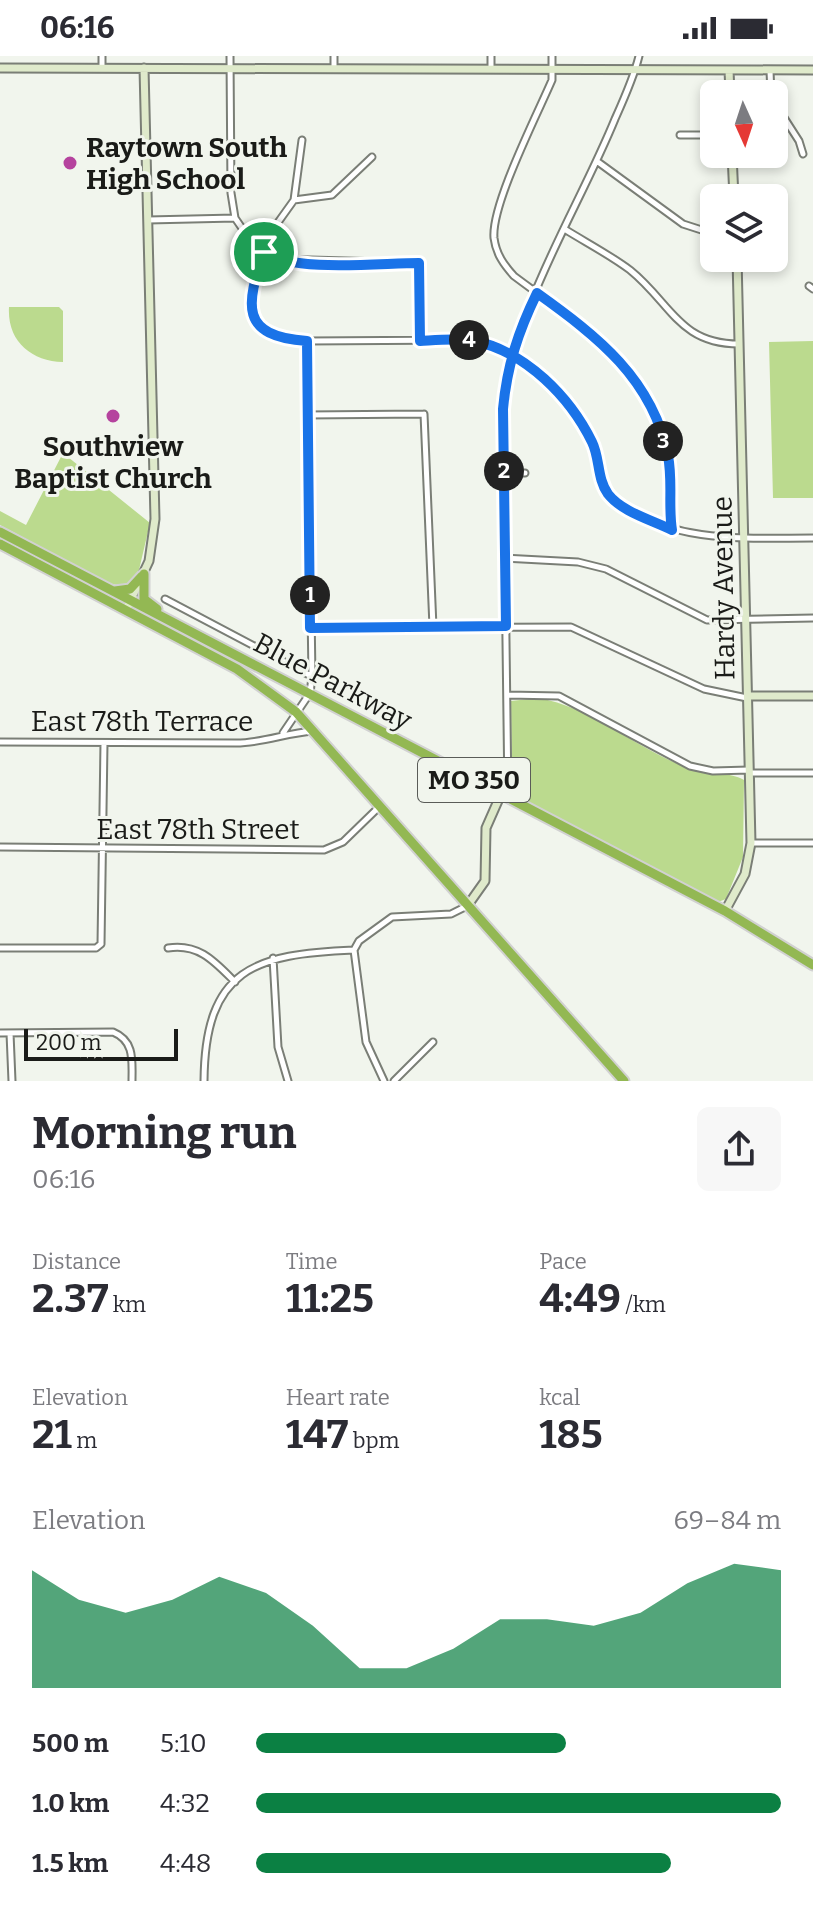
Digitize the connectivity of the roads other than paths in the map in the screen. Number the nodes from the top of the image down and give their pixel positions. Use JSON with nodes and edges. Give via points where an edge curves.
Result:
{"nodes":[{"id":1,"x":102,"y":56,"type":"edge"},
{"id":2,"x":230,"y":56,"type":"edge"},
{"id":3,"x":334,"y":56,"type":"edge"},
{"id":4,"x":491,"y":56,"type":"edge"},
{"id":5,"x":552,"y":56,"type":"edge"},
{"id":6,"x":639,"y":56,"type":"edge"},
{"id":7,"x":0,"y":68,"type":"edge"},
{"id":8,"x":102,"y":68,"type":"junction"},
{"id":9,"x":144,"y":68,"type":"junction"},
{"id":10,"x":230,"y":68,"type":"junction"},
{"id":11,"x":334,"y":68,"type":"junction"},
{"id":12,"x":491,"y":68,"type":"junction"},
{"id":13,"x":553,"y":68,"type":"junction"},
{"id":14,"x":635,"y":68,"type":"junction"},
{"id":15,"x":729,"y":70,"type":"junction"},
{"id":16,"x":813,"y":70,"type":"edge"},
{"id":17,"x":770,"y":71,"type":"junction"},
{"id":18,"x":729,"y":80,"type":"edge"},
{"id":19,"x":770,"y":80,"type":"edge"},
{"id":20,"x":788,"y":124,"type":"edge"},
{"id":21,"x":680,"y":135,"type":"dead end"},
{"id":22,"x":700,"y":135,"type":"edge"},
{"id":23,"x":302,"y":140,"type":"dead end"},
{"id":24,"x":803,"y":154,"type":"dead end"},
{"id":25,"x":372,"y":157,"type":"dead end"},
{"id":26,"x":598,"y":162,"type":"junction"},
{"id":27,"x":294,"y":200,"type":"junction"},
{"id":28,"x":235,"y":218,"type":"junction"},
{"id":29,"x":147,"y":220,"type":"junction"},
{"id":30,"x":700,"y":229,"type":"edge"},
{"id":31,"x":566,"y":230,"type":"junction"},
{"id":32,"x":264,"y":252,"type":"junction"},
{"id":33,"x":737,"y":272,"type":"edge"},
{"id":34,"x":537,"y":293,"type":"junction"},
{"id":35,"x":307,"y":341,"type":"junction"},
{"id":36,"x":420,"y":341,"type":"junction"},
{"id":37,"x":739,"y":344,"type":"junction"},
{"id":38,"x":510,"y":355,"type":"junction"},
{"id":39,"x":306,"y":415,"type":"junction"},
{"id":40,"x":504,"y":473,"type":"junction"},
{"id":41,"x":525,"y":473,"type":"dead end"},
{"id":42,"x":672,"y":530,"type":"junction"},
{"id":43,"x":0,"y":532,"type":"edge"},
{"id":44,"x":744,"y":538,"type":"junction"},
{"id":45,"x":813,"y":538,"type":"edge"},
{"id":46,"x":0,"y":544,"type":"edge"},
{"id":47,"x":505,"y":558,"type":"junction"},
{"id":48,"x":144,"y":574,"type":"junction"},
{"id":49,"x":112,"y":591,"type":"junction"},
{"id":50,"x":165,"y":599,"type":"dead end"},
{"id":51,"x":129,"y":606,"type":"junction"},
{"id":52,"x":813,"y":618,"type":"edge"},
{"id":53,"x":746,"y":619,"type":"junction"},
{"id":54,"x":506,"y":626,"type":"junction"},
{"id":55,"x":182,"y":627,"type":"junction"},
{"id":56,"x":433,"y":627,"type":"junction"},
{"id":57,"x":310,"y":628,"type":"junction"},
{"id":58,"x":312,"y":677,"type":"junction"},
{"id":59,"x":310,"y":693,"type":"junction"},
{"id":60,"x":507,"y":695,"type":"junction"},
{"id":61,"x":813,"y":696,"type":"edge"},
{"id":62,"x":748,"y":697,"type":"junction"},
{"id":63,"x":296,"y":712,"type":"junction"},
{"id":64,"x":313,"y":731,"type":"junction"},
{"id":65,"x":283,"y":733,"type":"junction"},
{"id":66,"x":0,"y":742,"type":"edge"},
{"id":67,"x":104,"y":743,"type":"junction"},
{"id":68,"x":749,"y":771,"type":"junction"},
{"id":69,"x":813,"y":773,"type":"edge"},
{"id":70,"x":505,"y":796,"type":"junction"},
{"id":71,"x":380,"y":806,"type":"junction"},
{"id":72,"x":751,"y":843,"type":"junction"},
{"id":73,"x":813,"y":843,"type":"edge"},
{"id":74,"x":0,"y":847,"type":"edge"},
{"id":75,"x":102,"y":849,"type":"junction"},
{"id":76,"x":468,"y":905,"type":"junction"},
{"id":77,"x":725,"y":911,"type":"junction"},
{"id":78,"x":101,"y":944,"type":"junction"},
{"id":79,"x":111,"y":945,"type":"dead end"},
{"id":80,"x":0,"y":948,"type":"edge"},
{"id":81,"x":168,"y":948,"type":"dead end"},
{"id":82,"x":354,"y":950,"type":"junction"},
{"id":83,"x":273,"y":958,"type":"junction"},
{"id":84,"x":813,"y":965,"type":"edge"},
{"id":85,"x":235,"y":982,"type":"junction"},
{"id":86,"x":0,"y":1033,"type":"edge"},
{"id":87,"x":10,"y":1033,"type":"junction"},
{"id":88,"x":433,"y":1042,"type":"dead end"},
{"id":89,"x":12,"y":1081,"type":"edge"},
{"id":90,"x":132,"y":1081,"type":"edge"},
{"id":91,"x":204,"y":1081,"type":"edge"},
{"id":92,"x":288,"y":1081,"type":"edge"},
{"id":93,"x":384,"y":1081,"type":"edge"},
{"id":94,"x":394,"y":1081,"type":"edge"},
{"id":95,"x":624,"y":1081,"type":"edge"}],
"edges":[{"from":1,"to":8,"type":"street"},
{"from":2,"to":10,"type":"street"},
{"from":3,"to":11,"type":"street"},
{"from":4,"to":12,"type":"street"},
{"from":5,"to":13,"type":"street"},
{"from":6,"to":14,"type":"street"},
{"from":7,"to":8,"type":"street"},
{"from":8,"to":9,"type":"street"},
{"from":9,"to":10,"type":"street"},
{"from":9,"to":29,"type":"street"},
{"from":10,"to":11,"type":"street"},
{"from":10,"to":28,"type":"street"},
{"from":11,"to":12,"type":"street"},
{"from":12,"to":13,"type":"street"},
{"from":13,"to":14,"type":"street"},
{"from":13,"to":34,"type":"street","via":[[494,226],[503,264]]},
{"from":14,"to":15,"type":"street"},
{"from":14,"to":26,"type":"street"},
{"from":15,"to":17,"type":"street"},
{"from":15,"to":18,"type":"street"},
{"from":16,"to":17,"type":"street"},
{"from":17,"to":19,"type":"street"},
{"from":20,"to":24,"type":"street"},
{"from":21,"to":22,"type":"street"},
{"from":23,"to":27,"type":"street"},
{"from":25,"to":27,"type":"street","via":[[332,195]]},
{"from":26,"to":30,"type":"street","via":[[683,224]]},
{"from":26,"to":31,"type":"street"},
{"from":27,"to":32,"type":"street"},
{"from":28,"to":29,"type":"street"},
{"from":28,"to":32,"type":"street"},
{"from":29,"to":48,"type":"street","via":[[155,519]]},
{"from":31,"to":34,"type":"street"},
{"from":31,"to":37,"type":"street","via":[[632,272],[692,333],[716,344]]},
{"from":32,"to":35,"type":"street","via":[[249,304],[261,329],[282,339]]},
{"from":32,"to":36,"type":"street","via":[[275,259],[314,263],[419,263]]},
{"from":33,"to":37,"type":"street","name":"Hardy Avenue"},
{"from":34,"to":38,"type":"street"},
{"from":34,"to":42,"type":"street","via":[[606,345],[644,394],[668,456]]},
{"from":35,"to":36,"type":"street"},
{"from":35,"to":39,"type":"street"},
{"from":36,"to":38,"type":"street","via":[[473,341]]},
{"from":37,"to":44,"type":"street","name":"Hardy Avenue"},
{"from":38,"to":40,"type":"street","via":[[503,409]]},
{"from":38,"to":42,"type":"street","via":[[547,381],[576,414],[596,450],[610,497]]},
{"from":39,"to":56,"type":"street","via":[[426,413]]},
{"from":39,"to":57,"type":"street"},
{"from":40,"to":41,"type":"street"},
{"from":40,"to":47,"type":"street"},
{"from":42,"to":44,"type":"street"},
{"from":43,"to":49,"type":"highway","name":"Blue Parkway","number":"MO 350"},
{"from":44,"to":45,"type":"street"},
{"from":44,"to":53,"type":"street","name":"Hardy Avenue"},
{"from":46,"to":51,"type":"highway","name":"Blue Parkway","number":"MO 350"},
{"from":47,"to":53,"type":"street","via":[[592,565],[698,617]]},
{"from":47,"to":54,"type":"street"},
{"from":48,"to":49,"type":"highway","via":[[130,589]]},
{"from":48,"to":51,"type":"street"},
{"from":48,"to":55,"type":"highway","via":[[144,599]]},
{"from":49,"to":51,"type":"highway","name":"Blue Parkway","number":"MO 350"},
{"from":50,"to":58,"type":"street"},
{"from":51,"to":55,"type":"highway","name":"Blue Parkway","number":"MO 350"},
{"from":51,"to":63,"type":"highway","name":"Blue Parkway","number":"MO 350","via":[[237,669]]},
{"from":52,"to":53,"type":"street"},
{"from":53,"to":62,"type":"street","name":"Hardy Avenue"},
{"from":54,"to":56,"type":"street"},
{"from":54,"to":60,"type":"street"},
{"from":54,"to":62,"type":"street","via":[[571,627],[704,689]]},
{"from":55,"to":59,"type":"highway","name":"Blue Parkway","number":"MO 350"},
{"from":56,"to":57,"type":"street"},
{"from":57,"to":58,"type":"street"},
{"from":58,"to":59,"type":"street"},
{"from":59,"to":63,"type":"street","name":"East 78th Terrace"},
{"from":59,"to":70,"type":"highway","name":"Blue Parkway","number":"MO 350"},
{"from":60,"to":68,"type":"street","via":[[559,696],[690,766]]},
{"from":60,"to":70,"type":"street"},
{"from":61,"to":62,"type":"street"},
{"from":62,"to":68,"type":"street","name":"Hardy Avenue"},
{"from":63,"to":64,"type":"highway","name":"Blue Parkway","number":"MO 350"},
{"from":63,"to":65,"type":"street","name":"East 78th Terrace"},
{"from":64,"to":65,"type":"street","name":"East 78th Terrace"},
{"from":64,"to":71,"type":"highway","name":"Blue Parkway","number":"MO 350"},
{"from":65,"to":67,"type":"street","name":"East 78th Terrace","via":[[246,743]]},
{"from":66,"to":67,"type":"street","name":"East 78th Terrace"},
{"from":67,"to":75,"type":"street"},
{"from":68,"to":69,"type":"street"},
{"from":68,"to":72,"type":"street","name":"Hardy Avenue"},
{"from":70,"to":76,"type":"street","via":[[486,828],[485,881]]},
{"from":70,"to":77,"type":"highway","name":"Blue Parkway","number":"MO 350"},
{"from":71,"to":75,"type":"street","name":"East 78th Street","via":[[343,842],[324,850]]},
{"from":71,"to":76,"type":"highway","name":"Blue Parkway","number":"MO 350"},
{"from":72,"to":73,"type":"street"},
{"from":72,"to":77,"type":"street","name":"Hardy Avenue","via":[[745,874]]},
{"from":74,"to":75,"type":"street","name":"East 78th Street"},
{"from":75,"to":78,"type":"street"},
{"from":76,"to":82,"type":"street","via":[[451,914],[392,917]]},
{"from":76,"to":95,"type":"highway","name":"Blue Parkway","number":"MO 350"},
{"from":77,"to":84,"type":"highway","name":"Blue Parkway","number":"MO 350"},
{"from":78,"to":79,"type":"street"},
{"from":78,"to":80,"type":"street"},
{"from":81,"to":85,"type":"street","via":[[201,952]]},
{"from":82,"to":83,"type":"street"},
{"from":82,"to":93,"type":"street","via":[[366,1042]]},
{"from":83,"to":85,"type":"street"},
{"from":83,"to":92,"type":"street","via":[[278,1047]]},
{"from":85,"to":91,"type":"street","via":[[208,1032]]},
{"from":86,"to":87,"type":"street"},
{"from":87,"to":89,"type":"street"},
{"from":87,"to":90,"type":"street","via":[[113,1032],[131,1050]]},
{"from":88,"to":94,"type":"street"}]}
